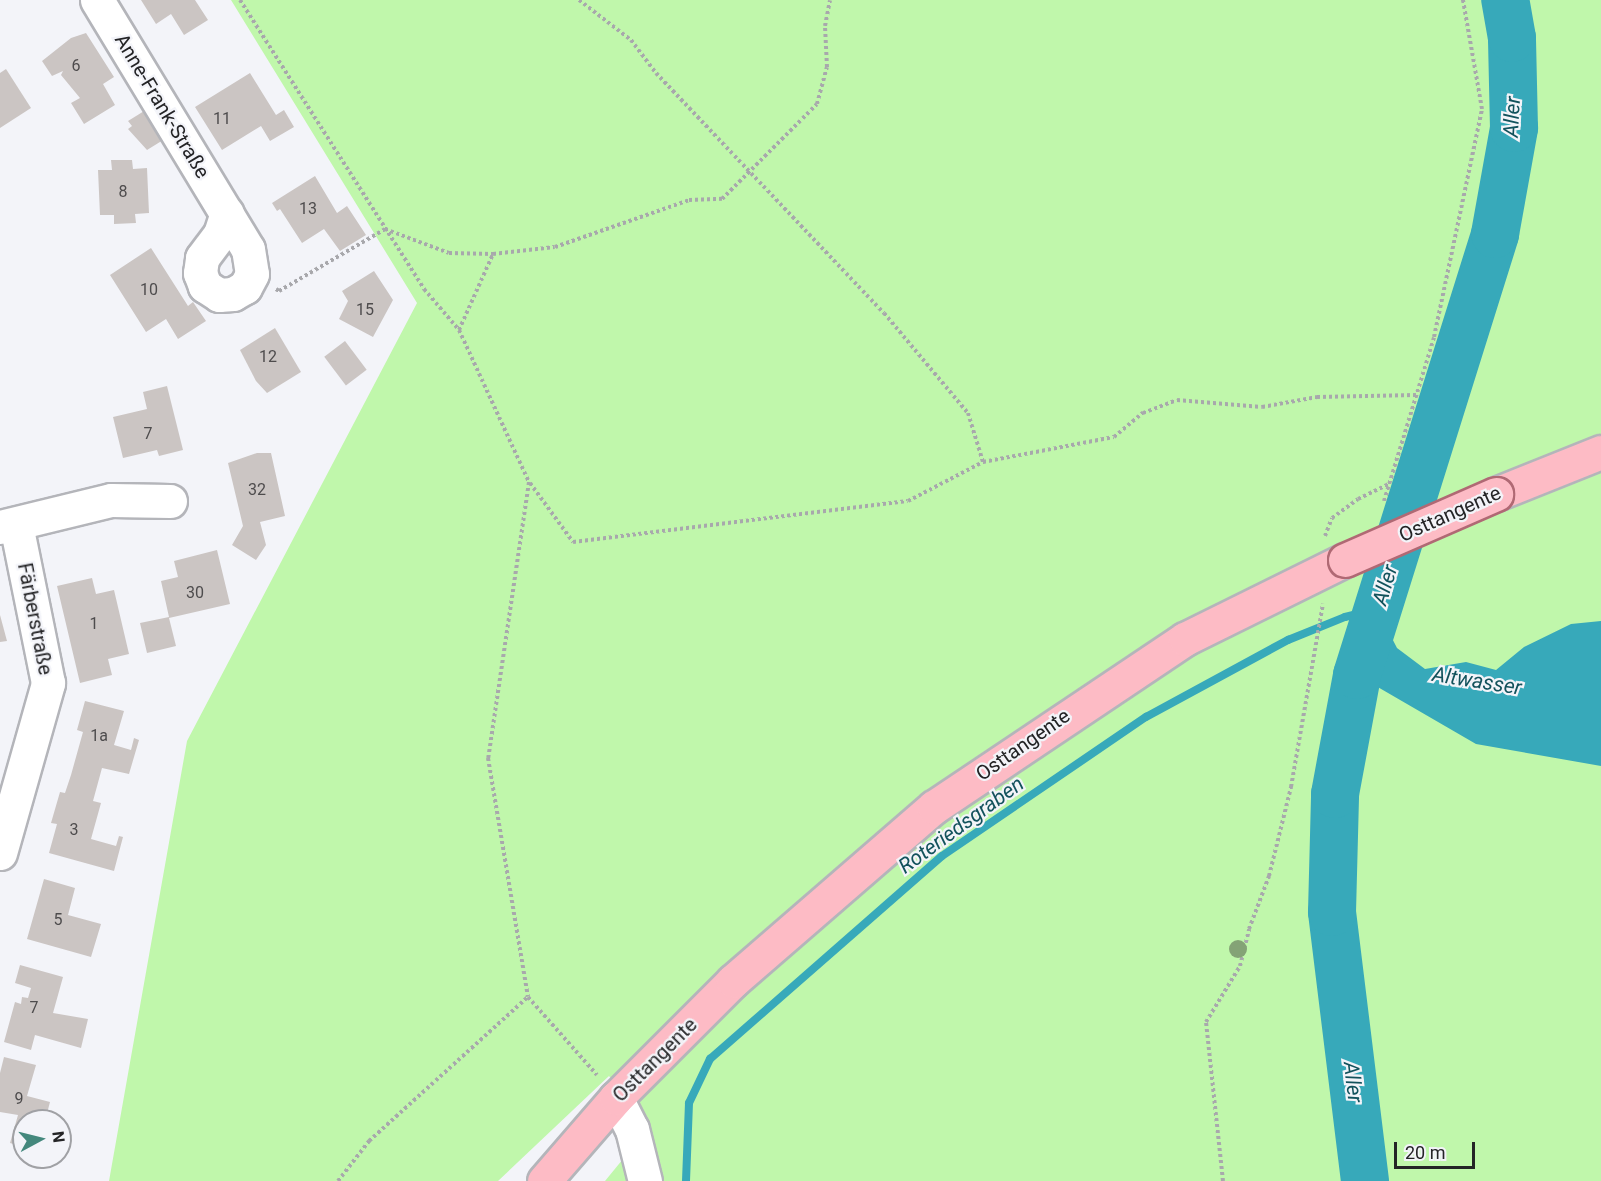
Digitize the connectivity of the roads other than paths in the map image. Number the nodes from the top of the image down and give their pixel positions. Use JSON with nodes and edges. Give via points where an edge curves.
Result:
{"nodes":[{"id":1,"x":97,"y":0,"type":"edge"},
{"id":2,"x":227,"y":213,"type":"junction"},
{"id":3,"x":1601,"y":452,"type":"edge"},
{"id":4,"x":170,"y":501,"type":"dead end"},
{"id":5,"x":8,"y":525,"type":"edge"},
{"id":6,"x":0,"y":853,"type":"edge"},
{"id":7,"x":607,"y":1087,"type":"junction"},
{"id":8,"x":544,"y":1181,"type":"edge"},
{"id":9,"x":645,"y":1181,"type":"edge"}],
"edges":[{"from":1,"to":2,"type":"street","name":"Anne-Frank-Straße"},
{"from":2,"to":2,"type":"street","name":"Anne-Frank-Straße","via":[[220,234],[202,258],[200,273],[205,286],[219,295],[233,294],[245,287],[252,274],[248,249]]},
{"from":3,"to":7,"type":"main road","name":"Osttangente","bridge":true,"via":[[1333,553],[1185,639],[934,807]]},
{"from":4,"to":5,"type":"street","via":[[111,500]]},
{"from":5,"to":6,"type":"street","name":"Färberstraße","via":[[48,682]]},
{"from":7,"to":8,"type":"main road","name":"Osttangente"},
{"from":7,"to":9,"type":"street","via":[[632,1129]]}]}
